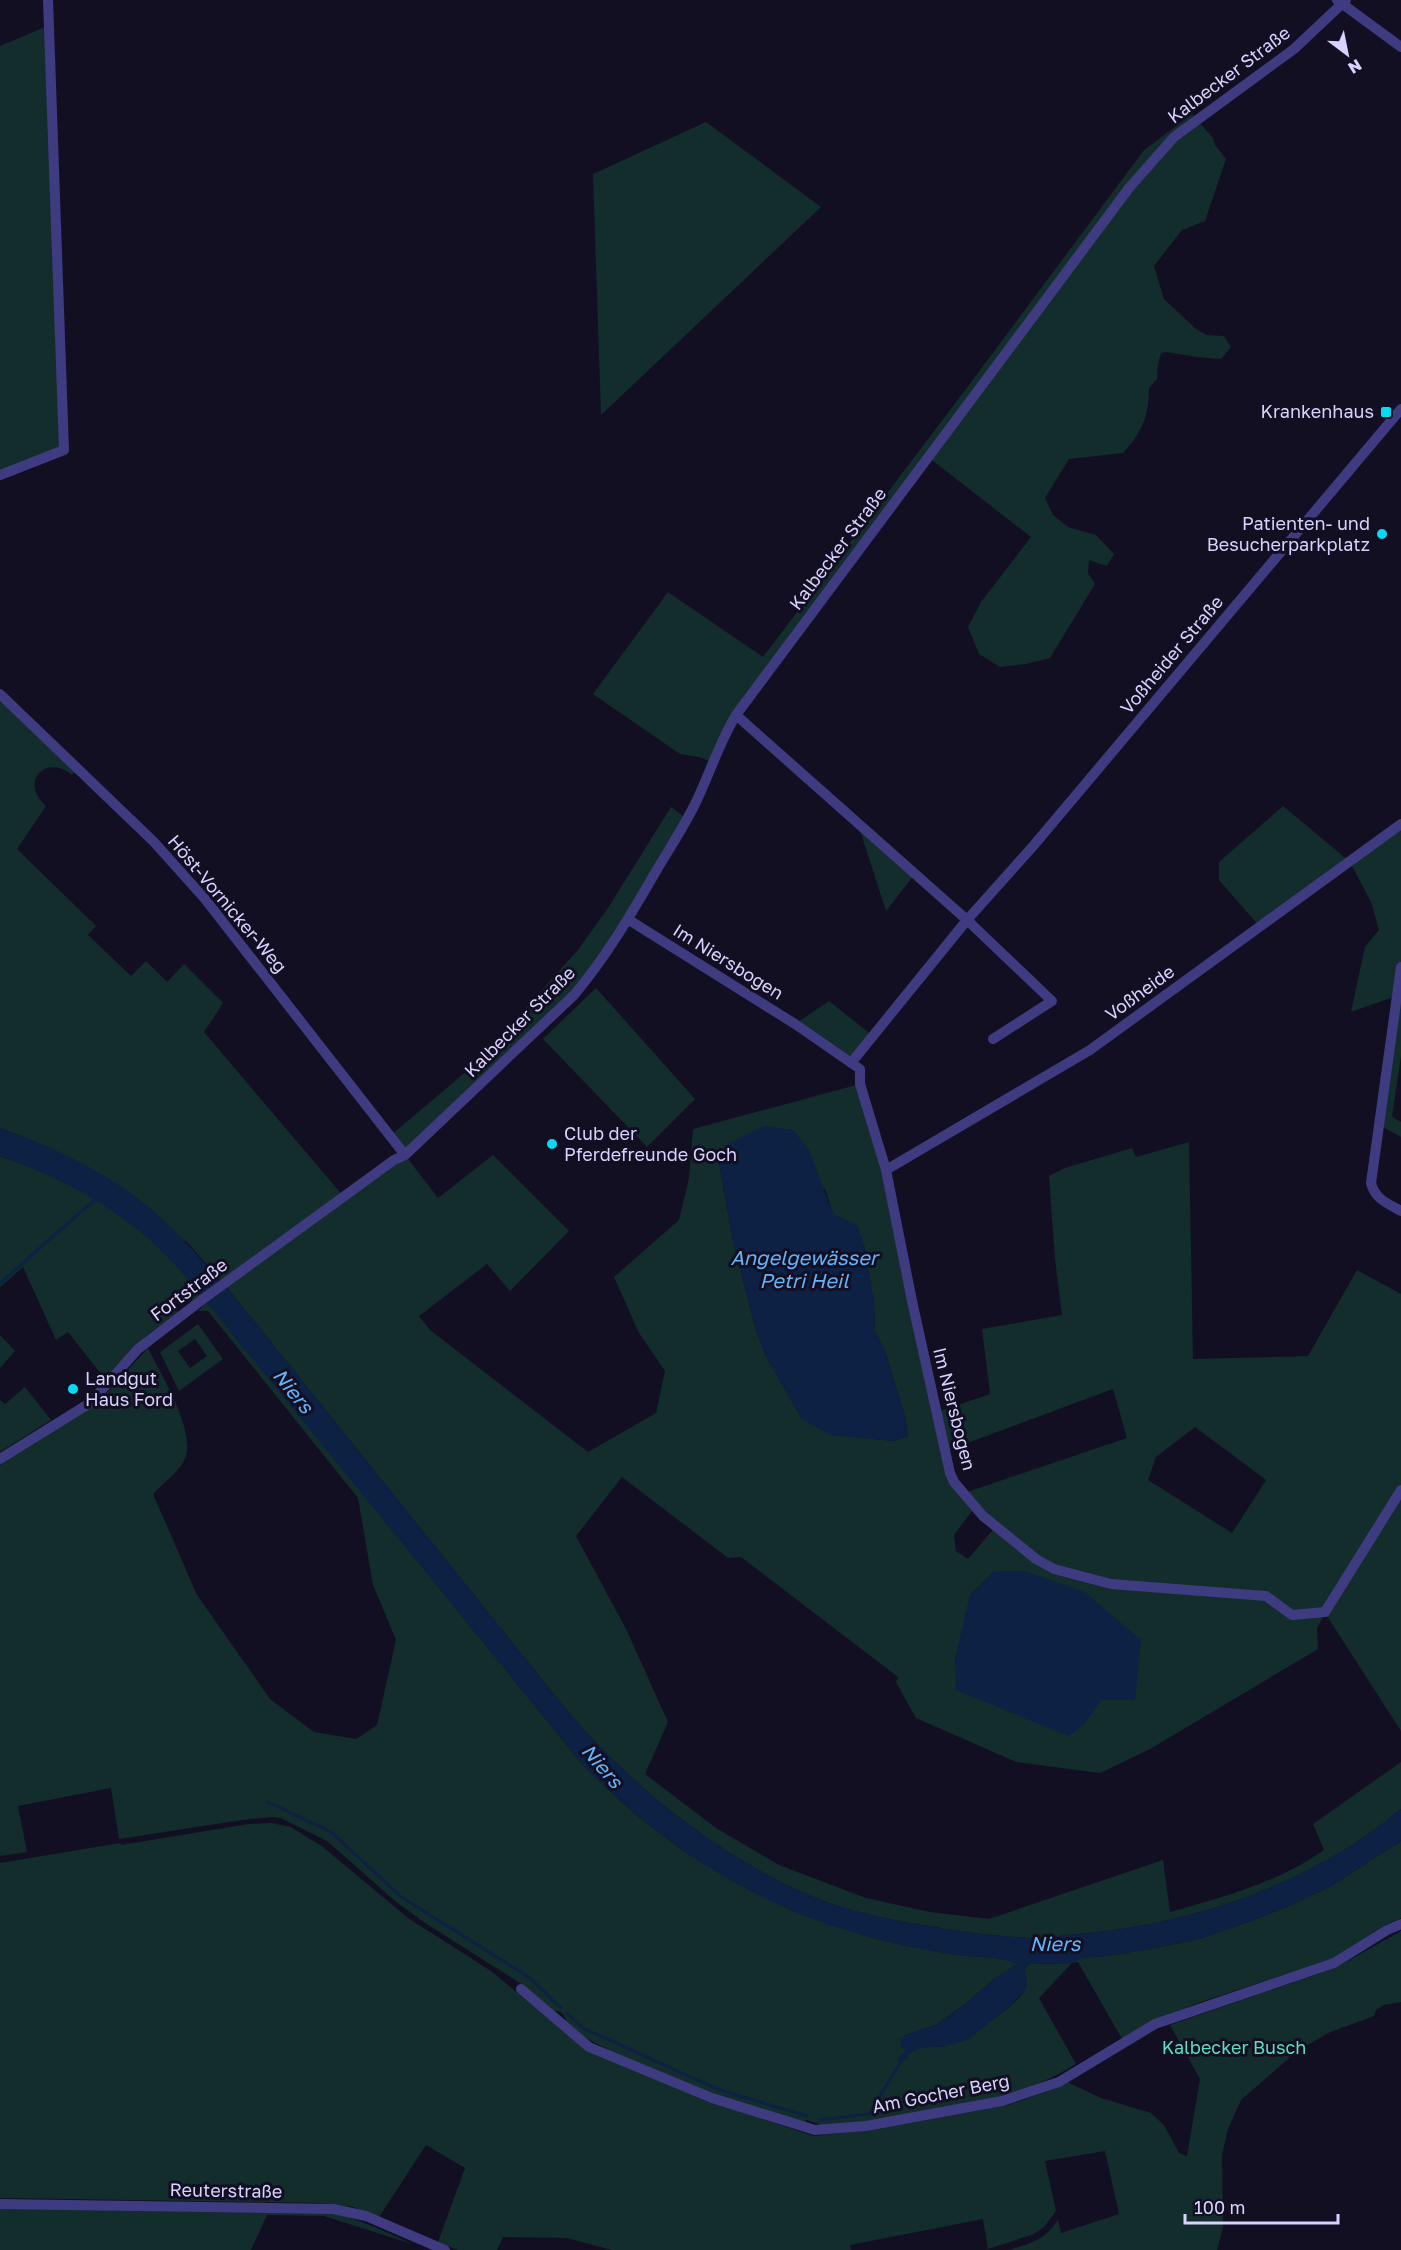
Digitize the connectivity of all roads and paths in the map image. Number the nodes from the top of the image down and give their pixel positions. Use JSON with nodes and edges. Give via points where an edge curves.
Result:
{"nodes":[{"id":1,"x":48,"y":0,"type":"edge"},
{"id":2,"x":1342,"y":2,"type":"edge"},
{"id":3,"x":1401,"y":46,"type":"edge"},
{"id":4,"x":1401,"y":409,"type":"edge"},
{"id":5,"x":0,"y":475,"type":"edge"},
{"id":6,"x":0,"y":694,"type":"edge"},
{"id":7,"x":736,"y":715,"type":"junction"},
{"id":8,"x":1401,"y":824,"type":"edge"},
{"id":9,"x":629,"y":920,"type":"junction"},
{"id":10,"x":967,"y":920,"type":"junction"},
{"id":11,"x":1401,"y":967,"type":"edge"},
{"id":12,"x":993,"y":1039,"type":"dead end"},
{"id":13,"x":851,"y":1063,"type":"junction"},
{"id":14,"x":405,"y":1155,"type":"junction"},
{"id":15,"x":886,"y":1170,"type":"junction"},
{"id":16,"x":1401,"y":1211,"type":"edge"},
{"id":17,"x":0,"y":1459,"type":"edge"},
{"id":18,"x":1401,"y":1490,"type":"edge"},
{"id":19,"x":1401,"y":1924,"type":"edge"},
{"id":20,"x":520,"y":1989,"type":"dead end"},
{"id":21,"x":0,"y":2204,"type":"edge"},
{"id":22,"x":445,"y":2250,"type":"edge"}],
"edges":[{"from":1,"to":5,"type":"street","via":[[64,450]]},
{"from":2,"to":3,"type":"street"},
{"from":2,"to":7,"type":"street","name":"Kalbecker Straße","via":[[1286,55],[1173,137],[1129,188]]},
{"from":4,"to":10,"type":"street","name":"Voßheider Straße"},
{"from":6,"to":14,"type":"street","name":"Höst-Vornicker-Weg","via":[[154,842],[198,891]]},
{"from":7,"to":9,"type":"street","name":"Kalbecker Straße","via":[[681,832]]},
{"from":7,"to":10,"type":"street"},
{"from":8,"to":15,"type":"street","name":"Voßheide","via":[[1090,1050]]},
{"from":9,"to":13,"type":"street","name":"Im Niersbogen"},
{"from":9,"to":14,"type":"street","name":"Kalbecker Straße","via":[[574,995]]},
{"from":10,"to":12,"type":"street","via":[[1052,1001]]},
{"from":10,"to":13,"type":"street","name":"Voßheider Straße"},
{"from":11,"to":16,"type":"street","via":[[1371,1183],[1379,1199]]},
{"from":13,"to":15,"type":"street","name":"Im Niersbogen","via":[[860,1069],[860,1084]]},
{"from":14,"to":17,"type":"street","name":"Fortstraße","via":[[138,1349],[90,1403]]},
{"from":15,"to":18,"type":"street","name":"Im Niersbogen","via":[[950,1473],[983,1516],[1036,1559],[1066,1573],[1111,1584],[1266,1596],[1292,1616],[1325,1612]]},
{"from":19,"to":20,"type":"street","name":"Am Gocher Berg","via":[[1334,1963],[1155,2024],[1059,2082],[1002,2102],[866,2126],[814,2130],[712,2098],[589,2047]]},
{"from":21,"to":22,"type":"street","name":"Reuterstraße","via":[[333,2209],[366,2216]]}]}
